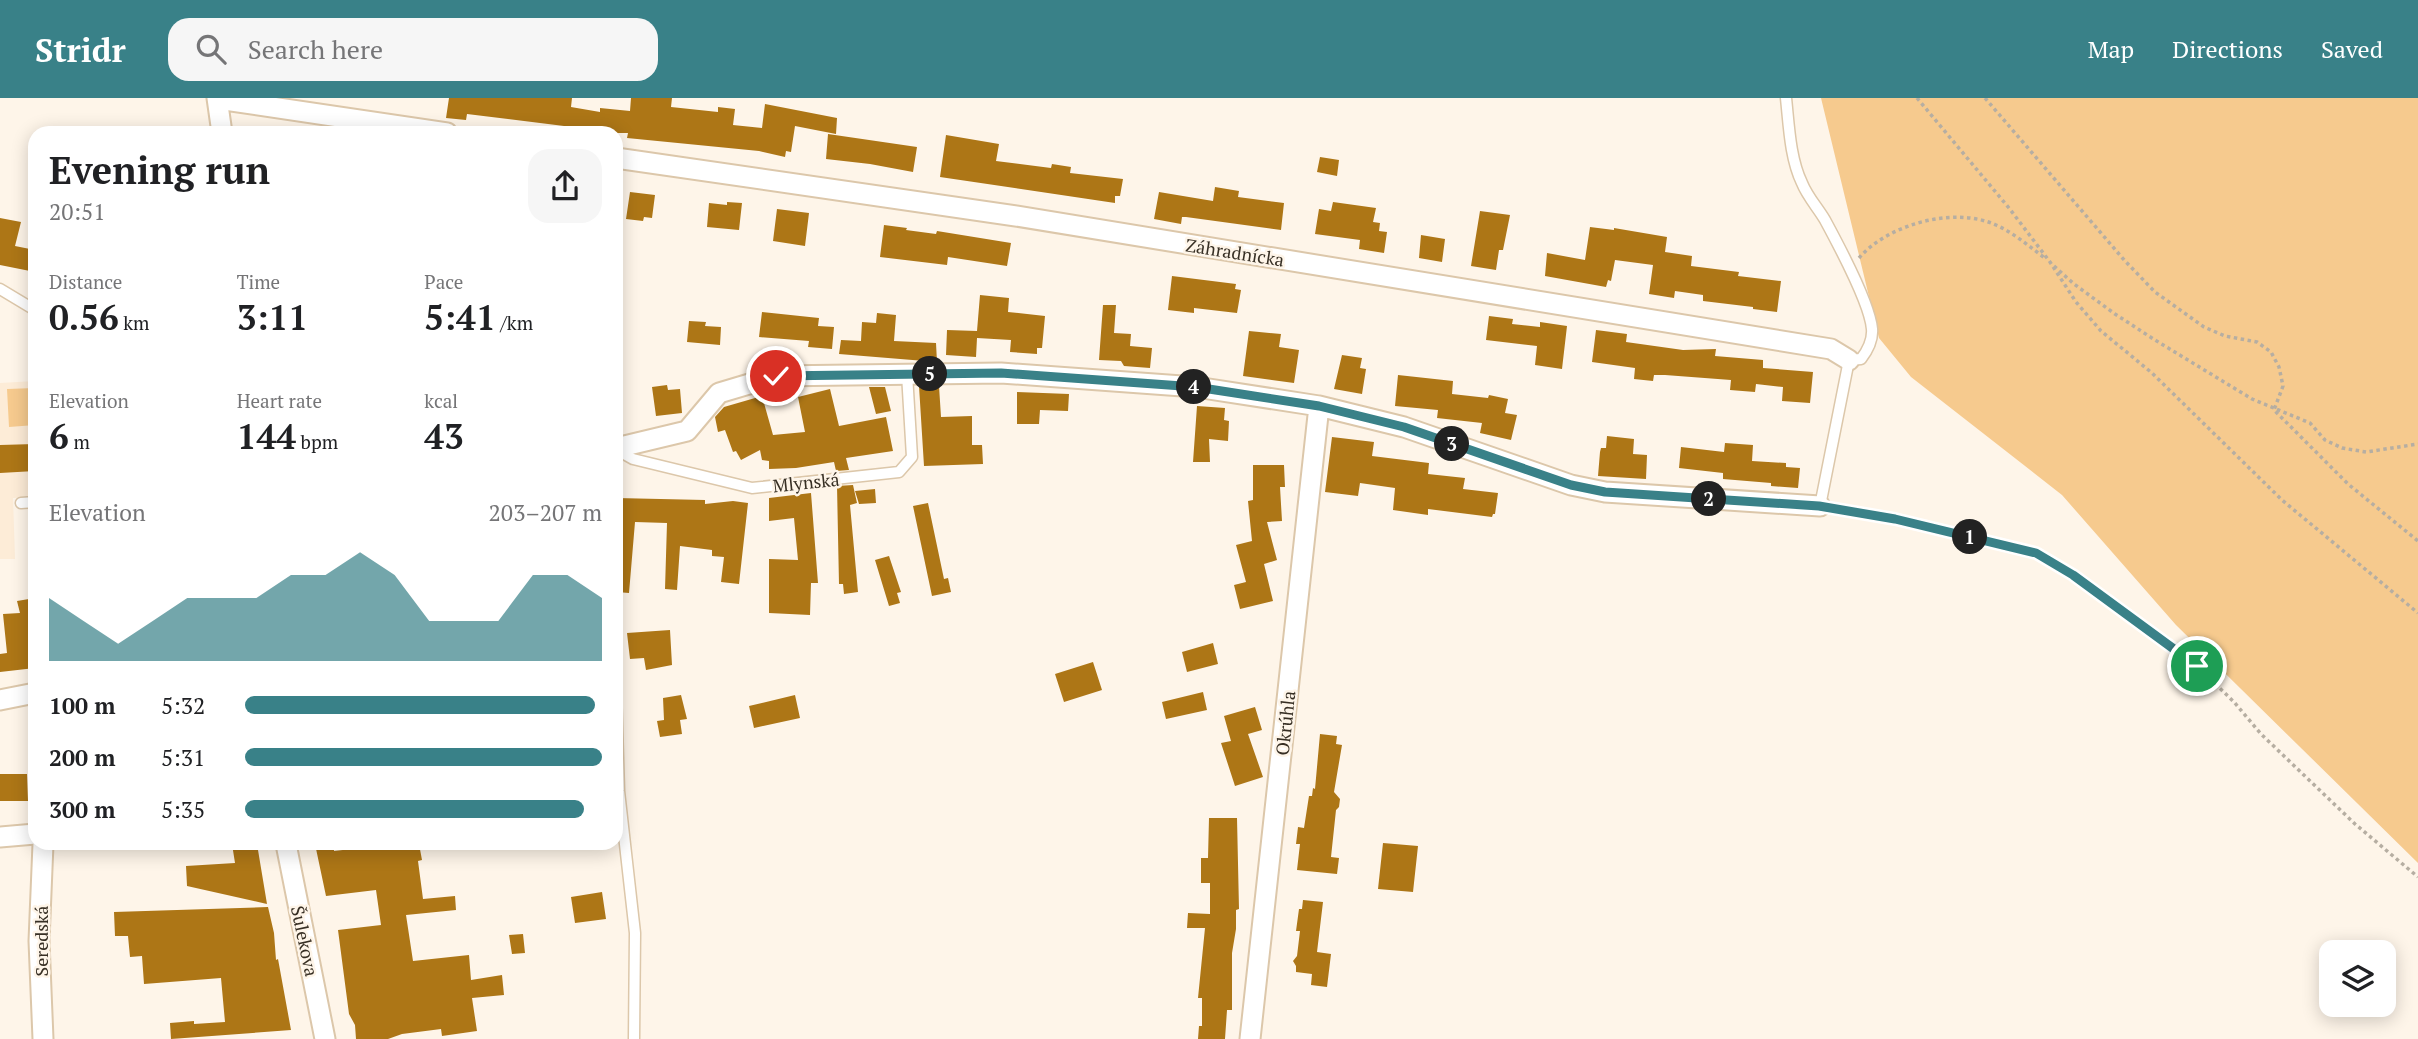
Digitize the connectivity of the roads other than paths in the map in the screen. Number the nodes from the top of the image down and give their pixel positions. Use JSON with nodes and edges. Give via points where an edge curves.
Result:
{"nodes":[{"id":1,"x":1786,"y":98,"type":"edge"},
{"id":2,"x":218,"y":99,"type":"edge"},
{"id":3,"x":221,"y":126,"type":"edge"},
{"id":4,"x":400,"y":126,"type":"edge"},
{"id":5,"x":623,"y":159,"type":"edge"},
{"id":6,"x":0,"y":289,"type":"edge"},
{"id":7,"x":28,"y":306,"type":"edge"},
{"id":8,"x":1849,"y":360,"type":"junction"},
{"id":9,"x":907,"y":374,"type":"junction"},
{"id":10,"x":1319,"y":406,"type":"junction"},
{"id":11,"x":623,"y":447,"type":"edge"},
{"id":12,"x":623,"y":453,"type":"edge"},
{"id":13,"x":28,"y":502,"type":"edge"},
{"id":14,"x":21,"y":503,"type":"dead end"},
{"id":15,"x":1819,"y":506,"type":"joint"},
{"id":16,"x":28,"y":694,"type":"edge"},
{"id":17,"x":0,"y":701,"type":"edge"},
{"id":18,"x":623,"y":826,"type":"edge"},
{"id":19,"x":28,"y":835,"type":"edge"},
{"id":20,"x":0,"y":837,"type":"edge"},
{"id":21,"x":43,"y":850,"type":"edge"},
{"id":22,"x":287,"y":850,"type":"edge"},
{"id":23,"x":43,"y":1039,"type":"edge"},
{"id":24,"x":325,"y":1039,"type":"edge"},
{"id":25,"x":634,"y":1039,"type":"edge"},
{"id":26,"x":1250,"y":1039,"type":"edge"}],
"edges":[{"from":1,"to":8,"type":"lane","via":[[1802,185],[1825,220],[1869,312],[1870,347],[1861,359]]},
{"from":2,"to":3,"type":"street"},
{"from":2,"to":4,"type":"street"},
{"from":5,"to":8,"type":"street","name":"Záhradnícka","via":[[1016,216],[1831,349]]},
{"from":6,"to":7,"type":"lane"},
{"from":8,"to":15,"type":"lane"},
{"from":9,"to":10,"type":"street","name":"Mlynská","via":[[1001,373],[1196,387]]},
{"from":9,"to":11,"type":"street","name":"Mlynská","via":[[776,376],[719,393],[687,431]]},
{"from":9,"to":12,"type":"lane","name":"Mlynská","via":[[912,457],[899,472],[751,488]]},
{"from":10,"to":15,"type":"street","name":"Mlynská","via":[[1404,427],[1571,485],[1605,492]]},
{"from":10,"to":26,"type":"street","name":"Okrúhla"},
{"from":13,"to":14,"type":"lane"},
{"from":16,"to":17,"type":"street"},
{"from":18,"to":25,"type":"lane","via":[[635,933]]},
{"from":19,"to":20,"type":"street"},
{"from":21,"to":23,"type":"street","name":"Seredská","via":[[39,941]]},
{"from":22,"to":24,"type":"street","name":"Šulekova"}]}
